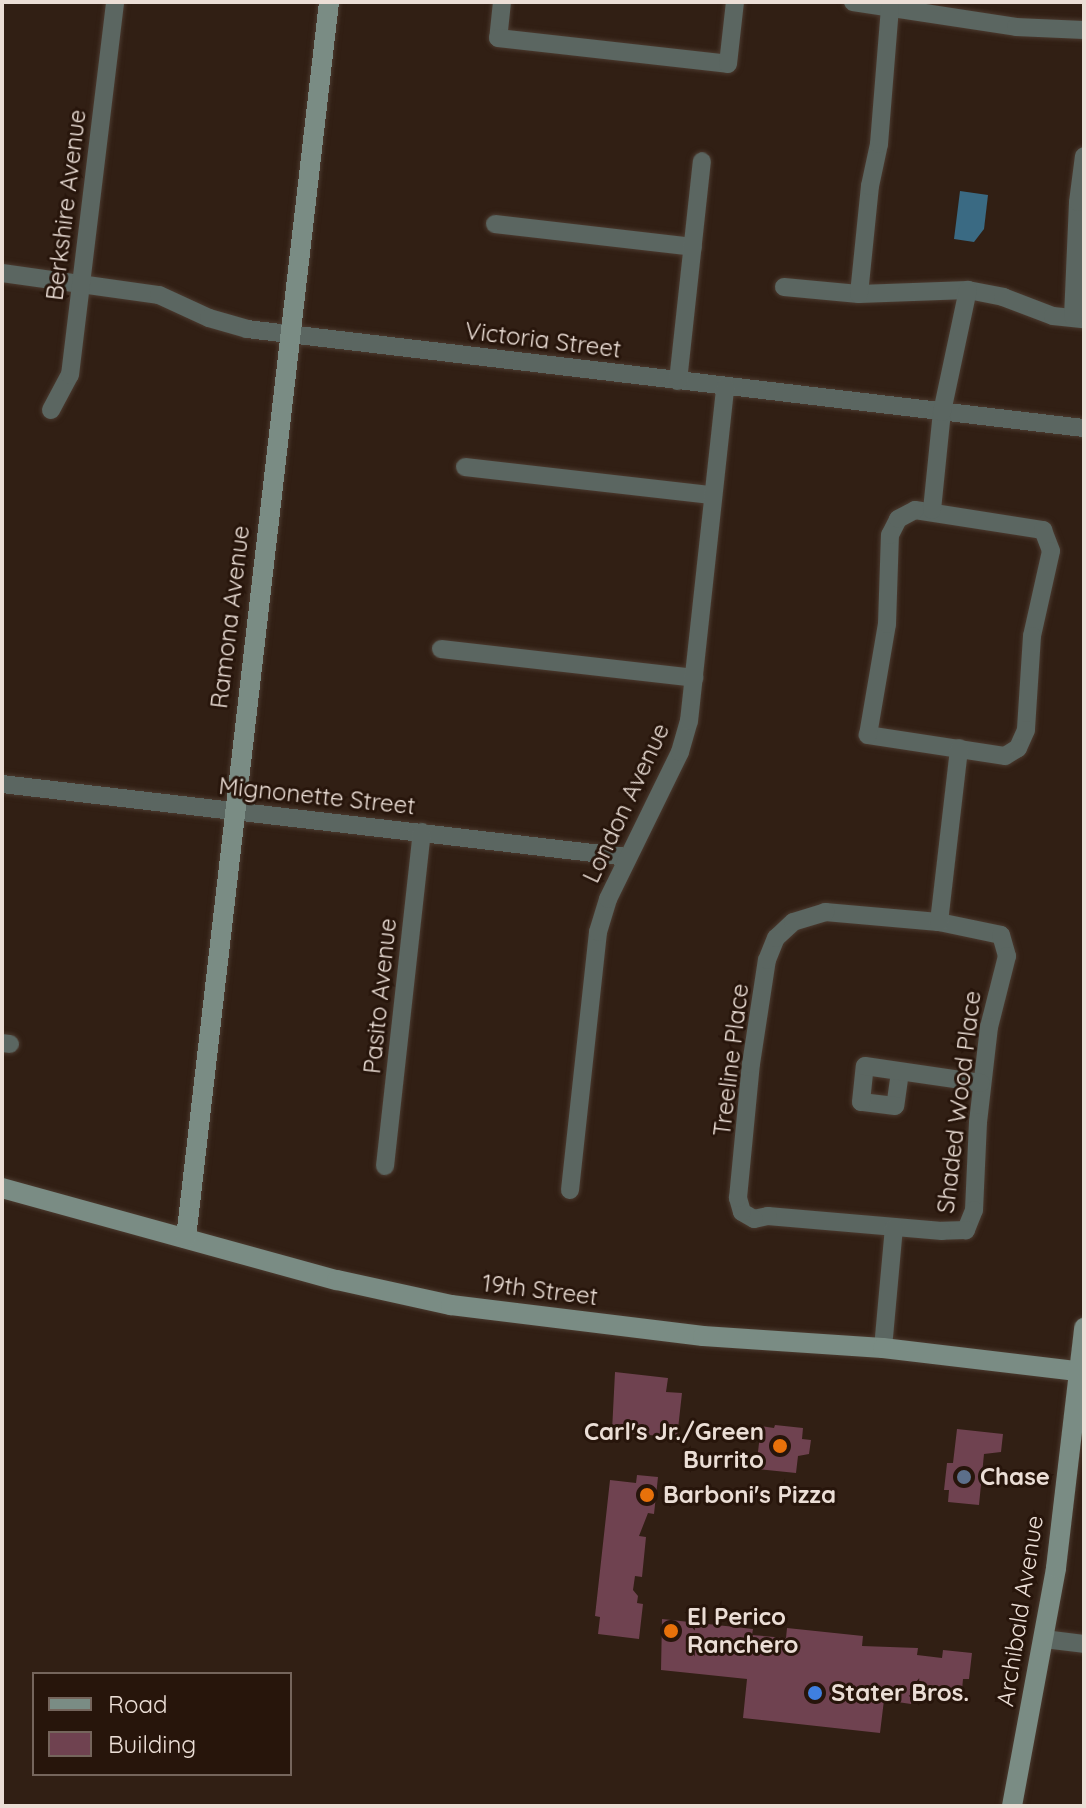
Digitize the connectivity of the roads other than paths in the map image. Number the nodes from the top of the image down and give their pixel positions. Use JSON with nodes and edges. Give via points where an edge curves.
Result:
{"nodes":[{"id":1,"x":115,"y":2,"type":"edge"},
{"id":2,"x":329,"y":2,"type":"edge"},
{"id":3,"x":502,"y":2,"type":"edge"},
{"id":4,"x":735,"y":2,"type":"edge"},
{"id":5,"x":853,"y":2,"type":"edge"},
{"id":6,"x":890,"y":7,"type":"junction"},
{"id":7,"x":1084,"y":30,"type":"edge"},
{"id":8,"x":1084,"y":156,"type":"edge"},
{"id":9,"x":702,"y":161,"type":"dead end"},
{"id":10,"x":495,"y":224,"type":"dead end"},
{"id":11,"x":693,"y":247,"type":"junction"},
{"id":12,"x":2,"y":273,"type":"edge"},
{"id":13,"x":81,"y":282,"type":"junction"},
{"id":14,"x":784,"y":287,"type":"dead end"},
{"id":15,"x":968,"y":290,"type":"junction"},
{"id":16,"x":859,"y":294,"type":"junction"},
{"id":17,"x":1078,"y":318,"type":"edge"},
{"id":18,"x":290,"y":334,"type":"junction"},
{"id":19,"x":678,"y":381,"type":"junction"},
{"id":20,"x":725,"y":387,"type":"junction"},
{"id":21,"x":51,"y":410,"type":"dead end"},
{"id":22,"x":942,"y":412,"type":"junction"},
{"id":23,"x":1084,"y":428,"type":"edge"},
{"id":24,"x":465,"y":467,"type":"dead end"},
{"id":25,"x":711,"y":495,"type":"junction"},
{"id":26,"x":932,"y":510,"type":"junction"},
{"id":27,"x":441,"y":649,"type":"dead end"},
{"id":28,"x":694,"y":678,"type":"junction"},
{"id":29,"x":959,"y":748,"type":"junction"},
{"id":30,"x":2,"y":784,"type":"edge"},
{"id":31,"x":234,"y":810,"type":"junction"},
{"id":32,"x":422,"y":832,"type":"junction"},
{"id":33,"x":627,"y":857,"type":"junction"},
{"id":34,"x":939,"y":922,"type":"junction"},
{"id":35,"x":900,"y":1072,"type":"dead end"},
{"id":36,"x":981,"y":1083,"type":"junction"},
{"id":37,"x":385,"y":1166,"type":"dead end"},
{"id":38,"x":2,"y":1188,"type":"edge"},
{"id":39,"x":570,"y":1190,"type":"dead end"},
{"id":40,"x":894,"y":1228,"type":"junction"},
{"id":41,"x":186,"y":1238,"type":"junction"},
{"id":42,"x":1084,"y":1328,"type":"edge"},
{"id":43,"x":883,"y":1348,"type":"junction"},
{"id":44,"x":1082,"y":1372,"type":"edge"},
{"id":45,"x":1044,"y":1639,"type":"junction"},
{"id":46,"x":1084,"y":1644,"type":"edge"},
{"id":47,"x":1012,"y":1806,"type":"edge"}],
"edges":[{"from":1,"to":13,"type":"street","name":"Berkshire Avenue"},
{"from":2,"to":18,"type":"main road","name":"Ramona Avenue"},
{"from":3,"to":4,"type":"street","via":[[498,38],[728,64]]},
{"from":5,"to":6,"type":"street"},
{"from":6,"to":7,"type":"street","via":[[1004,26]]},
{"from":6,"to":16,"type":"street"},
{"from":8,"to":17,"type":"street","via":[[1078,202]]},
{"from":9,"to":11,"type":"street"},
{"from":10,"to":11,"type":"street"},
{"from":11,"to":19,"type":"street"},
{"from":12,"to":13,"type":"street","name":"Victoria Street"},
{"from":13,"to":18,"type":"street","name":"Victoria Street","via":[[159,295],[209,318]]},
{"from":13,"to":21,"type":"street","name":"Berkshire Avenue","via":[[70,375]]},
{"from":14,"to":16,"type":"street"},
{"from":15,"to":16,"type":"street"},
{"from":15,"to":17,"type":"street","via":[[1053,316]]},
{"from":15,"to":22,"type":"street"},
{"from":18,"to":19,"type":"street","name":"Victoria Street"},
{"from":18,"to":31,"type":"main road","name":"Ramona Avenue"},
{"from":19,"to":20,"type":"street","name":"Victoria Street"},
{"from":20,"to":22,"type":"street","name":"Victoria Street"},
{"from":20,"to":25,"type":"street","name":"London Avenue"},
{"from":22,"to":23,"type":"street","name":"Victoria Street"},
{"from":22,"to":26,"type":"street"},
{"from":24,"to":25,"type":"street"},
{"from":25,"to":28,"type":"street","name":"London Avenue"},
{"from":26,"to":29,"type":"street","via":[[915,510],[898,519],[890,535],[887,624],[868,735]]},
{"from":26,"to":29,"type":"street","via":[[1043,530],[1051,551],[1032,636],[1026,730],[1018,748],[1005,756]]},
{"from":27,"to":28,"type":"street"},
{"from":28,"to":33,"type":"street","name":"London Avenue","via":[[680,752]]},
{"from":29,"to":34,"type":"street"},
{"from":30,"to":31,"type":"street","name":"Mignonette Street"},
{"from":31,"to":32,"type":"street","name":"Mignonette Street"},
{"from":31,"to":41,"type":"main road","name":"Ramona Avenue"},
{"from":32,"to":33,"type":"street","name":"Mignonette Street"},
{"from":32,"to":37,"type":"street","name":"Pasito Avenue"},
{"from":33,"to":39,"type":"street","name":"London Avenue","via":[[598,932]]},
{"from":34,"to":36,"type":"street","name":"Shaded Wood Place","via":[[1001,935],[1007,956],[996,988]]},
{"from":34,"to":40,"type":"street","name":"Treeline Place","via":[[825,912],[793,922],[776,938],[763,986],[738,1198],[742,1212],[754,1219]]},
{"from":35,"to":36,"type":"street"},
{"from":36,"to":40,"type":"street","name":"Shaded Wood Place","via":[[974,1210],[966,1230]]},
{"from":38,"to":41,"type":"main road","name":"19th Street"},
{"from":40,"to":43,"type":"street"},
{"from":41,"to":43,"type":"main road","name":"19th Street","via":[[451,1305],[712,1337]]},
{"from":42,"to":44,"type":"main road","name":"Archibald Avenue"},
{"from":43,"to":44,"type":"main road","name":"19th Street"},
{"from":44,"to":45,"type":"main road","name":"Archibald Avenue"},
{"from":45,"to":46,"type":"street"},
{"from":45,"to":47,"type":"main road","name":"Archibald Avenue"}]}
